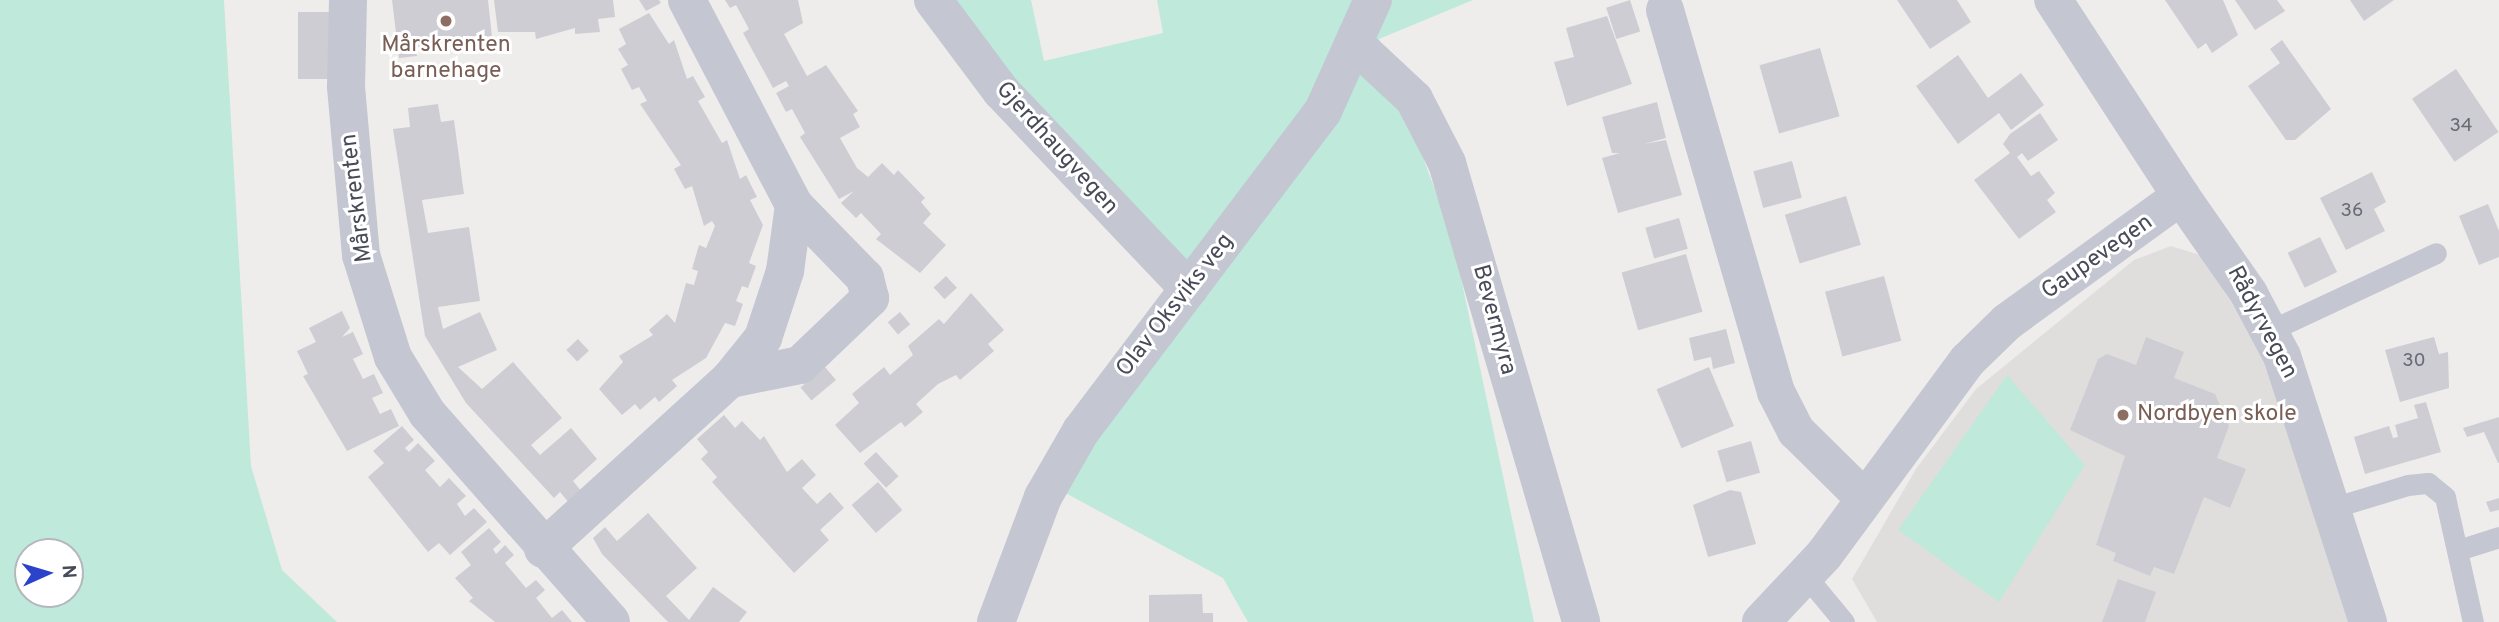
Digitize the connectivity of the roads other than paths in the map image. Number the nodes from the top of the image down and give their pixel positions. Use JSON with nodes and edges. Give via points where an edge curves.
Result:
{"nodes":[{"id":1,"x":348,"y":0,"type":"edge"},
{"id":2,"x":687,"y":0,"type":"edge"},
{"id":3,"x":933,"y":0,"type":"edge"},
{"id":4,"x":1373,"y":0,"type":"edge"},
{"id":5,"x":2053,"y":0,"type":"edge"},
{"id":6,"x":1665,"y":10,"type":"dead end"},
{"id":7,"x":1357,"y":46,"type":"junction"},
{"id":8,"x":2181,"y":196,"type":"junction"},
{"id":9,"x":794,"y":205,"type":"junction"},
{"id":10,"x":2436,"y":253,"type":"dead end"},
{"id":11,"x":1189,"y":289,"type":"junction"},
{"id":12,"x":2269,"y":331,"type":"junction"},
{"id":13,"x":730,"y":379,"type":"junction"},
{"id":14,"x":1863,"y":497,"type":"junction"},
{"id":15,"x":2335,"y":507,"type":"junction"},
{"id":16,"x":2499,"y":537,"type":"edge"},
{"id":17,"x":543,"y":549,"type":"junction"},
{"id":18,"x":2458,"y":550,"type":"junction"},
{"id":19,"x":1805,"y":575,"type":"junction"},
{"id":20,"x":611,"y":622,"type":"edge"},
{"id":21,"x":996,"y":622,"type":"edge"},
{"id":22,"x":1581,"y":622,"type":"edge"},
{"id":23,"x":1761,"y":622,"type":"edge"},
{"id":24,"x":1844,"y":622,"type":"edge"},
{"id":25,"x":2368,"y":622,"type":"edge"},
{"id":26,"x":2473,"y":622,"type":"edge"}],
"edges":[{"from":1,"to":17,"type":"street","name":"Mårskrenten","via":[[355,201],[361,255],[380,319],[427,414]]},
{"from":2,"to":9,"type":"street"},
{"from":3,"to":11,"type":"street","name":"Gjerdhaugvegen","via":[[1001,91]]},
{"from":4,"to":7,"type":"street","name":"Olav Oksviks veg"},
{"from":5,"to":8,"type":"street"},
{"from":6,"to":14,"type":"street","via":[[1776,392],[1796,431]]},
{"from":7,"to":11,"type":"street","name":"Olav Oksviks veg","via":[[1323,111]]},
{"from":7,"to":22,"type":"street","name":"Bevermyra","via":[[1414,99],[1447,163]]},
{"from":8,"to":12,"type":"street","name":"Rådyrvegen"},
{"from":8,"to":14,"type":"street","name":"Gaupevegen","via":[[2007,322],[1968,360]]},
{"from":9,"to":13,"type":"street","via":[[785,271],[763,338]]},
{"from":9,"to":13,"type":"street","via":[[864,278],[870,298],[800,365]]},
{"from":10,"to":12,"type":"lane"},
{"from":11,"to":21,"type":"street","name":"Olav Oksviks veg","via":[[1075,442],[1014,562]]},
{"from":12,"to":15,"type":"street","name":"Rådyrvegen","via":[[2311,429]]},
{"from":13,"to":17,"type":"street"},
{"from":14,"to":19,"type":"street","name":"Gaupevegen"},
{"from":15,"to":18,"type":"lane","via":[[2428,483],[2445,497]]},
{"from":15,"to":25,"type":"street","name":"Rådyrvegen"},
{"from":16,"to":18,"type":"lane"},
{"from":17,"to":20,"type":"street","name":"Mårskrenten"},
{"from":18,"to":26,"type":"lane"},
{"from":19,"to":23,"type":"street","name":"Gaupevegen"},
{"from":19,"to":24,"type":"lane"}]}
